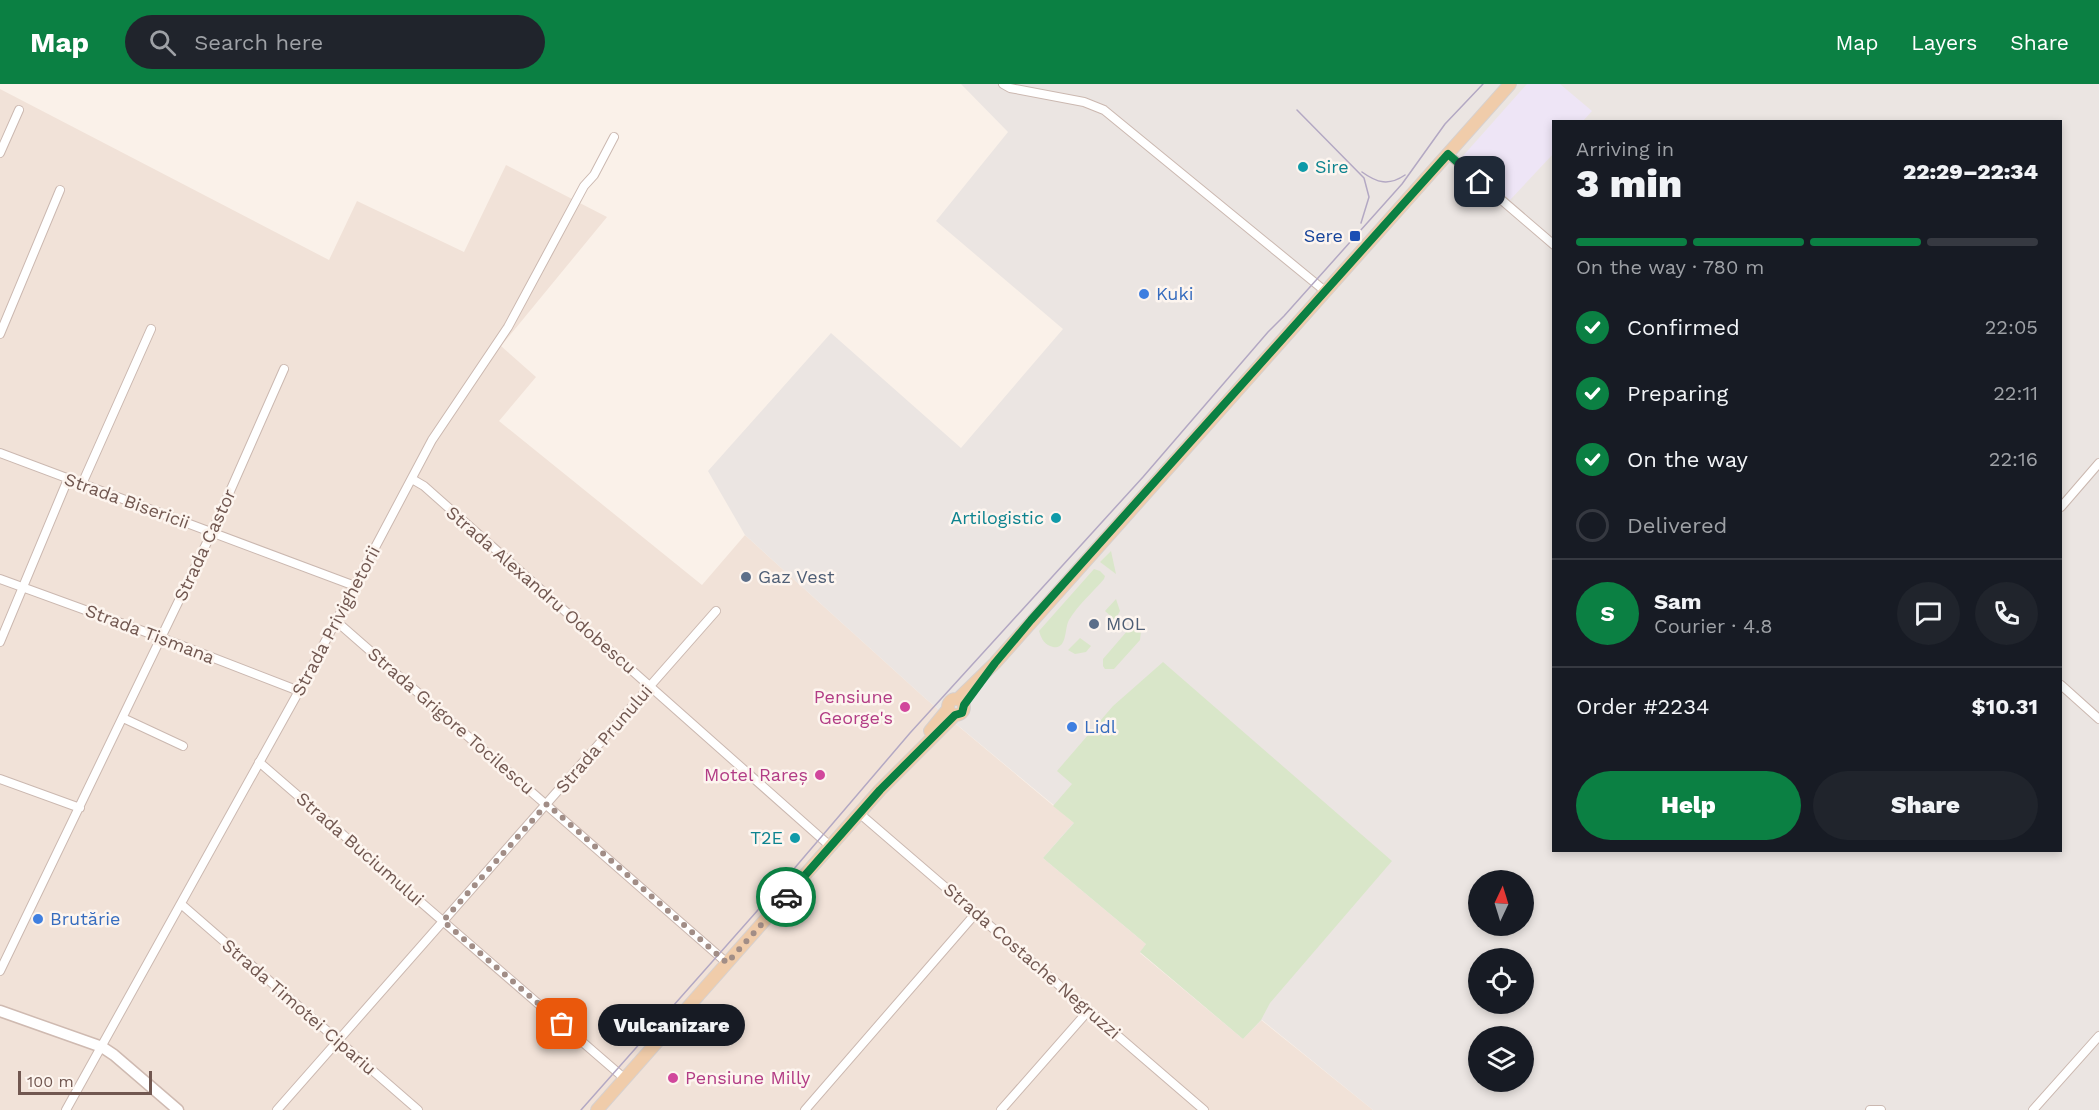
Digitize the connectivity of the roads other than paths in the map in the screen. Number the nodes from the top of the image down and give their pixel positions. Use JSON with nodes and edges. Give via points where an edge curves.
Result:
{"nodes":[{"id":1,"x":1003,"y":84,"type":"edge"},
{"id":2,"x":1510,"y":84,"type":"edge"},
{"id":3,"x":19,"y":110,"type":"dead end"},
{"id":4,"x":614,"y":137,"type":"dead end"},
{"id":5,"x":0,"y":153,"type":"edge"},
{"id":6,"x":1448,"y":154,"type":"junction"},
{"id":7,"x":60,"y":189,"type":"dead end"},
{"id":8,"x":1552,"y":243,"type":"edge"},
{"id":9,"x":1325,"y":291,"type":"junction"},
{"id":10,"x":151,"y":329,"type":"dead end"},
{"id":11,"x":0,"y":334,"type":"edge"},
{"id":12,"x":284,"y":369,"type":"dead end"},
{"id":13,"x":0,"y":453,"type":"edge"},
{"id":14,"x":2099,"y":463,"type":"edge"},
{"id":15,"x":68,"y":479,"type":"junction"},
{"id":16,"x":412,"y":479,"type":"junction"},
{"id":17,"x":82,"y":484,"type":"junction"},
{"id":18,"x":2062,"y":506,"type":"edge"},
{"id":19,"x":212,"y":532,"type":"junction"},
{"id":20,"x":0,"y":579,"type":"edge"},
{"id":21,"x":355,"y":586,"type":"junction"},
{"id":22,"x":23,"y":587,"type":"junction"},
{"id":23,"x":716,"y":610,"type":"dead end"},
{"id":24,"x":336,"y":621,"type":"junction"},
{"id":25,"x":162,"y":638,"type":"junction"},
{"id":26,"x":0,"y":642,"type":"edge"},
{"id":27,"x":650,"y":686,"type":"junction"},
{"id":28,"x":2062,"y":687,"type":"edge"},
{"id":29,"x":299,"y":691,"type":"junction"},
{"id":30,"x":123,"y":718,"type":"junction"},
{"id":31,"x":2099,"y":720,"type":"edge"},
{"id":32,"x":183,"y":746,"type":"dead end"},
{"id":33,"x":259,"y":762,"type":"junction"},
{"id":34,"x":0,"y":779,"type":"edge"},
{"id":35,"x":547,"y":804,"type":"junction"},
{"id":36,"x":80,"y":808,"type":"junction"},
{"id":37,"x":860,"y":813,"type":"junction"},
{"id":38,"x":830,"y":846,"type":"junction"},
{"id":39,"x":180,"y":904,"type":"junction"},
{"id":40,"x":976,"y":914,"type":"junction"},
{"id":41,"x":443,"y":921,"type":"junction"},
{"id":42,"x":727,"y":963,"type":"junction"},
{"id":43,"x":0,"y":971,"type":"edge"},
{"id":44,"x":1089,"y":1010,"type":"junction"},
{"id":45,"x":0,"y":1011,"type":"edge"},
{"id":46,"x":2099,"y":1036,"type":"edge"},
{"id":47,"x":338,"y":1040,"type":"junction"},
{"id":48,"x":102,"y":1047,"type":"junction"},
{"id":49,"x":624,"y":1078,"type":"junction"},
{"id":50,"x":1198,"y":1108,"type":"edge"},
{"id":51,"x":66,"y":1110,"type":"edge"},
{"id":52,"x":177,"y":1110,"type":"edge"},
{"id":53,"x":277,"y":1110,"type":"edge"},
{"id":54,"x":418,"y":1110,"type":"edge"},
{"id":55,"x":597,"y":1110,"type":"edge"},
{"id":56,"x":805,"y":1110,"type":"edge"},
{"id":57,"x":1001,"y":1110,"type":"edge"},
{"id":58,"x":1870,"y":1110,"type":"edge"},
{"id":59,"x":1881,"y":1110,"type":"edge"},
{"id":60,"x":2033,"y":1110,"type":"edge"}],
"edges":[{"from":1,"to":9,"type":"street","via":[[1104,110]]},
{"from":2,"to":6,"type":"main road"},
{"from":3,"to":5,"type":"street"},
{"from":4,"to":16,"type":"street","name":"Strada Privighetorii","via":[[508,327],[432,440]]},
{"from":6,"to":8,"type":"street"},
{"from":6,"to":9,"type":"main road"},
{"from":7,"to":11,"type":"street"},
{"from":9,"to":37,"type":"main road","via":[[961,702],[950,701],[951,712]]},
{"from":10,"to":17,"type":"street"},
{"from":12,"to":19,"type":"street","name":"Strada Castor"},
{"from":13,"to":15,"type":"street","name":"Strada Bisericii"},
{"from":14,"to":18,"type":"street"},
{"from":15,"to":17,"type":"street","name":"Strada Bisericii"},
{"from":15,"to":22,"type":"street"},
{"from":16,"to":21,"type":"street","name":"Strada Privighetorii"},
{"from":16,"to":27,"type":"street","name":"Strada Alexandru Odobescu"},
{"from":17,"to":19,"type":"street","name":"Strada Bisericii"},
{"from":19,"to":21,"type":"street","name":"Strada Bisericii"},
{"from":19,"to":25,"type":"street","name":"Strada Castor"},
{"from":20,"to":22,"type":"street","name":"Strada Tismana"},
{"from":21,"to":24,"type":"street","name":"Strada Privighetorii"},
{"from":22,"to":25,"type":"street","name":"Strada Tismana"},
{"from":22,"to":26,"type":"street"},
{"from":23,"to":27,"type":"street","name":"Strada Prunului"},
{"from":24,"to":29,"type":"street","name":"Strada Privighetorii"},
{"from":24,"to":35,"type":"street","name":"Strada Grigore Tocilescu"},
{"from":25,"to":29,"type":"street","name":"Strada Tismana"},
{"from":25,"to":30,"type":"street","name":"Strada Castor"},
{"from":27,"to":35,"type":"street","name":"Strada Prunului"},
{"from":27,"to":38,"type":"street","name":"Strada Alexandru Odobescu"},
{"from":28,"to":31,"type":"street"},
{"from":29,"to":33,"type":"street","name":"Strada Privighetorii"},
{"from":30,"to":32,"type":"street"},
{"from":30,"to":36,"type":"street","name":"Strada Castor"},
{"from":33,"to":39,"type":"street","name":"Strada Privighetorii"},
{"from":33,"to":41,"type":"street","name":"Strada Buciumului"},
{"from":34,"to":36,"type":"street"},
{"from":35,"to":41,"type":"street","name":"Strada Prunului"},
{"from":35,"to":42,"type":"street","name":"Strada Grigore Tocilescu"},
{"from":36,"to":43,"type":"street","name":"Strada Castor"},
{"from":37,"to":38,"type":"main road"},
{"from":37,"to":40,"type":"street","name":"Strada Costache Negruzzi"},
{"from":38,"to":42,"type":"main road"},
{"from":39,"to":47,"type":"street","name":"Strada Timotei Cipariu"},
{"from":39,"to":48,"type":"street","name":"Strada Privighetorii"},
{"from":40,"to":44,"type":"street","name":"Strada Costache Negruzzi"},
{"from":40,"to":56,"type":"street"},
{"from":41,"to":47,"type":"street","name":"Strada Prunului"},
{"from":41,"to":49,"type":"street","name":"Strada Buciumului"},
{"from":42,"to":49,"type":"main road"},
{"from":44,"to":50,"type":"street","name":"Strada Costache Negruzzi"},
{"from":44,"to":57,"type":"street"},
{"from":45,"to":48,"type":"street"},
{"from":46,"to":60,"type":"street"},
{"from":47,"to":53,"type":"street","name":"Strada Prunului"},
{"from":47,"to":54,"type":"street","name":"Strada Timotei Cipariu"},
{"from":48,"to":51,"type":"street","name":"Strada Privighetorii"},
{"from":48,"to":52,"type":"street"},
{"from":49,"to":55,"type":"main road"},
{"from":58,"to":59,"type":"street"}]}
